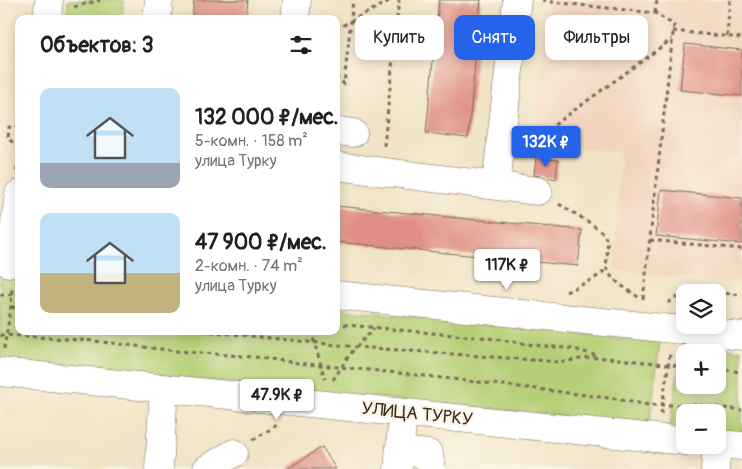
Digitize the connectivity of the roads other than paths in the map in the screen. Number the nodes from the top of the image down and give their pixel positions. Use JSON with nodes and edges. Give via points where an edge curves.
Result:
{"nodes":[{"id":1,"x":49,"y":0,"type":"edge"},
{"id":2,"x":159,"y":0,"type":"edge"},
{"id":3,"x":297,"y":0,"type":"edge"},
{"id":4,"x":516,"y":0,"type":"edge"},
{"id":5,"x":47,"y":15,"type":"edge"},
{"id":6,"x":157,"y":15,"type":"edge"},
{"id":7,"x":295,"y":15,"type":"edge"},
{"id":8,"x":340,"y":167,"type":"edge"},
{"id":9,"x":496,"y":185,"type":"junction"},
{"id":10,"x":538,"y":190,"type":"road end"},
{"id":11,"x":15,"y":222,"type":"edge"},
{"id":12,"x":9,"y":263,"type":"edge"},
{"id":13,"x":340,"y":296,"type":"edge"},
{"id":14,"x":742,"y":336,"type":"edge"},
{"id":15,"x":2,"y":362,"type":"edge"},
{"id":16,"x":164,"y":388,"type":"junction"},
{"id":17,"x":403,"y":413,"type":"junction"},
{"id":18,"x":676,"y":440,"type":"edge"},
{"id":19,"x":726,"y":445,"type":"edge"},
{"id":20,"x":742,"y":446,"type":"edge"},
{"id":21,"x":241,"y":448,"type":"road end"},
{"id":22,"x":716,"y":454,"type":"edge"},
{"id":23,"x":399,"y":460,"type":"edge"},
{"id":24,"x":158,"y":469,"type":"edge"},
{"id":25,"x":207,"y":469,"type":"edge"},
{"id":26,"x":431,"y":469,"type":"edge"},
{"id":27,"x":715,"y":469,"type":"edge"}],
"edges":[{"from":1,"to":5,"type":"street"},
{"from":2,"to":6,"type":"street"},
{"from":3,"to":7,"type":"street"},
{"from":4,"to":9,"type":"street"},
{"from":8,"to":9,"type":"street"},
{"from":9,"to":10,"type":"street"},
{"from":11,"to":12,"type":"street"},
{"from":13,"to":14,"type":"street"},
{"from":15,"to":16,"type":"street","name":"УЛИЦА ТУРКУ"},
{"from":16,"to":17,"type":"street","name":"УЛИЦА ТУРКУ","via":[[326,398]]},
{"from":16,"to":24,"type":"street"},
{"from":17,"to":18,"type":"street","name":"УЛИЦА ТУРКУ"},
{"from":17,"to":23,"type":"street"},
{"from":19,"to":20,"type":"street"},
{"from":21,"to":25,"type":"street"},
{"from":22,"to":27,"type":"street"},
{"from":23,"to":26,"type":"street","via":[[429,454]]}]}
